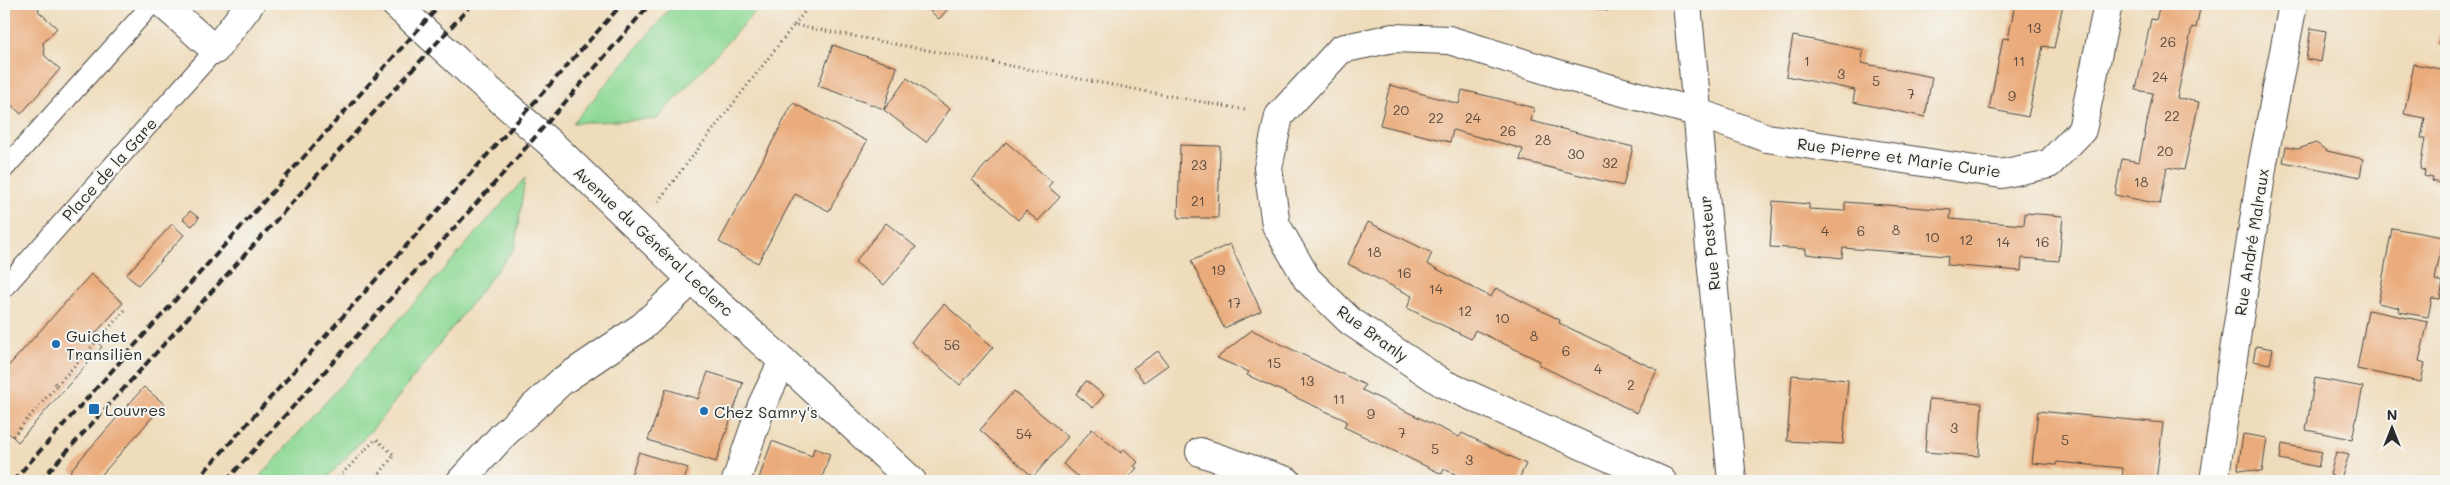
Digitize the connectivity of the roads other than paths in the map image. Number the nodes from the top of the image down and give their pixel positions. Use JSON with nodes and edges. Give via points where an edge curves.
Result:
{"nodes":[{"id":1,"x":152,"y":4,"type":"edge"},
{"id":2,"x":163,"y":4,"type":"edge"},
{"id":3,"x":250,"y":4,"type":"edge"},
{"id":4,"x":395,"y":4,"type":"edge"},
{"id":5,"x":1686,"y":4,"type":"edge"},
{"id":6,"x":2108,"y":4,"type":"edge"},
{"id":7,"x":2293,"y":4,"type":"edge"},
{"id":8,"x":215,"y":50,"type":"junction"},
{"id":9,"x":1696,"y":112,"type":"junction"},
{"id":10,"x":4,"y":169,"type":"edge"},
{"id":11,"x":692,"y":280,"type":"junction"},
{"id":12,"x":4,"y":288,"type":"edge"},
{"id":13,"x":783,"y":361,"type":"junction"},
{"id":14,"x":1200,"y":452,"type":"dead end"},
{"id":15,"x":461,"y":481,"type":"edge"},
{"id":16,"x":736,"y":481,"type":"edge"},
{"id":17,"x":912,"y":481,"type":"edge"},
{"id":18,"x":1287,"y":481,"type":"edge"},
{"id":19,"x":1662,"y":481,"type":"edge"},
{"id":20,"x":1732,"y":481,"type":"edge"},
{"id":21,"x":2214,"y":481,"type":"edge"}],
"edges":[{"from":1,"to":10,"type":"lane"},
{"from":2,"to":8,"type":"street"},
{"from":3,"to":8,"type":"street"},
{"from":4,"to":11,"type":"street","name":"Avenue du Général Leclerc","via":[[558,150]]},
{"from":5,"to":9,"type":"street","name":"Rue Pasteur"},
{"from":6,"to":9,"type":"street","name":"Rue Pierre et Marie Curie","via":[[2082,130],[2049,164],[2001,174],[1767,138]]},
{"from":7,"to":21,"type":"street","name":"Rue André Malraux","via":[[2263,162]]},
{"from":8,"to":12,"type":"lane","name":"Place de la Gare"},
{"from":9,"to":19,"type":"street","name":"Rue Branly","via":[[1449,40],[1393,38],[1341,49],[1279,116],[1268,168],[1276,225],[1307,279],[1350,321],[1444,384]]},
{"from":9,"to":20,"type":"street","name":"Rue Pasteur"},
{"from":11,"to":13,"type":"street","name":"Avenue du Général Leclerc"},
{"from":11,"to":15,"type":"street","via":[[643,326],[562,381],[504,434]]},
{"from":13,"to":16,"type":"street","via":[[762,405]]},
{"from":13,"to":17,"type":"street","name":"Avenue du Général Leclerc"},
{"from":14,"to":18,"type":"street"}]}
